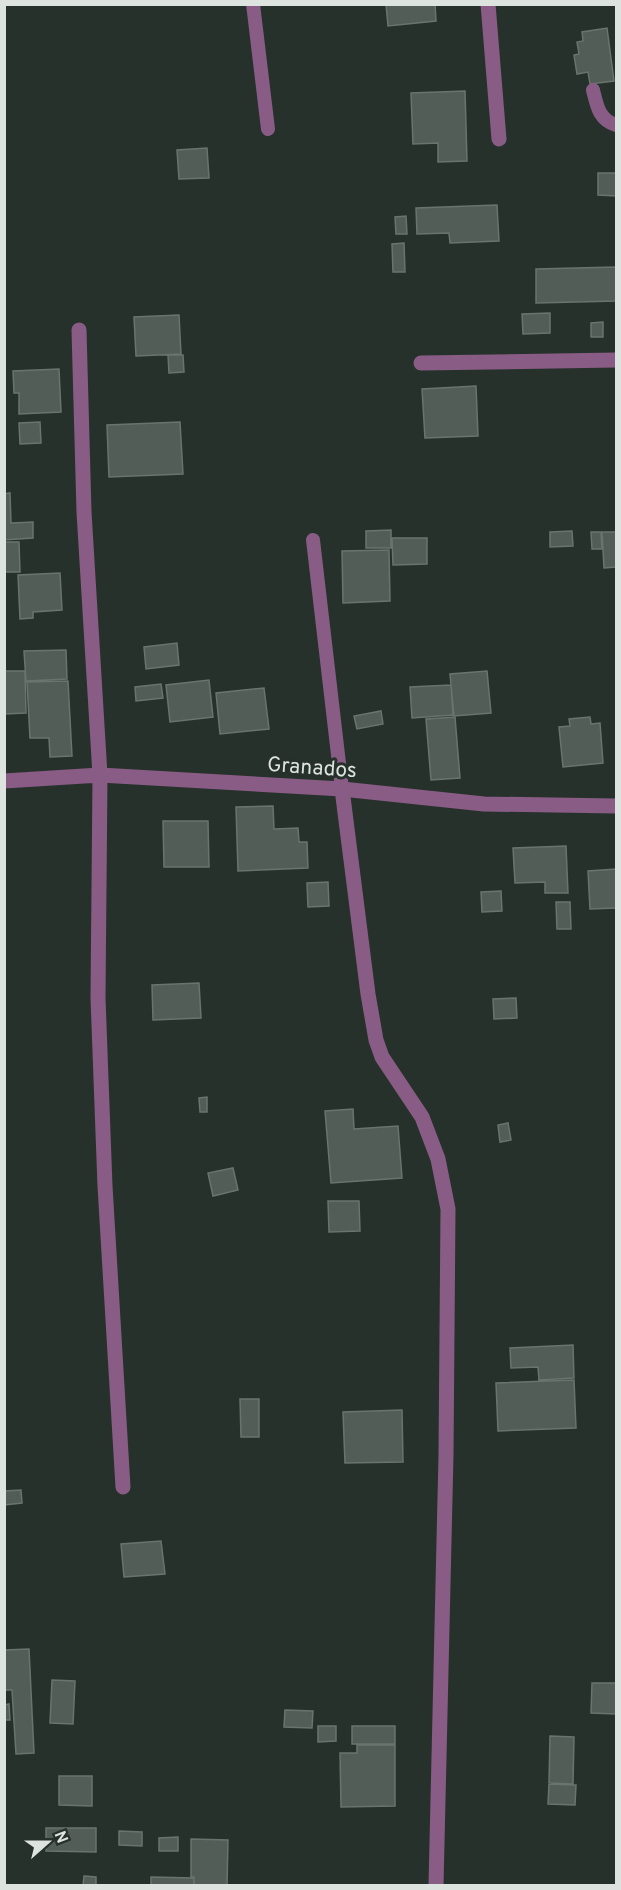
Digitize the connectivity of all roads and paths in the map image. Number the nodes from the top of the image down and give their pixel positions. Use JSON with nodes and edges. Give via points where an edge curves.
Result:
{"nodes":[{"id":1,"x":253,"y":4,"type":"edge"},
{"id":2,"x":488,"y":4,"type":"edge"},
{"id":3,"x":593,"y":90,"type":"dead end"},
{"id":4,"x":616,"y":125,"type":"edge"},
{"id":5,"x":268,"y":129,"type":"dead end"},
{"id":6,"x":499,"y":140,"type":"dead end"},
{"id":7,"x":79,"y":330,"type":"dead end"},
{"id":8,"x":616,"y":360,"type":"edge"},
{"id":9,"x":421,"y":363,"type":"dead end"},
{"id":10,"x":313,"y":540,"type":"dead end"},
{"id":11,"x":100,"y":775,"type":"junction"},
{"id":12,"x":4,"y":781,"type":"edge"},
{"id":13,"x":342,"y":789,"type":"junction"},
{"id":14,"x":616,"y":806,"type":"edge"},
{"id":15,"x":123,"y":1487,"type":"dead end"},
{"id":16,"x":436,"y":1886,"type":"edge"}],
"edges":[{"from":1,"to":5,"type":"lane"},
{"from":2,"to":6,"type":"street"},
{"from":3,"to":4,"type":"lane","via":[[604,121]]},
{"from":7,"to":11,"type":"street","via":[[84,512]]},
{"from":8,"to":9,"type":"street"},
{"from":10,"to":13,"type":"lane"},
{"from":11,"to":12,"type":"street","name":"Granados"},
{"from":11,"to":13,"type":"street","name":"Granados"},
{"from":11,"to":15,"type":"street","via":[[98,998]]},
{"from":13,"to":14,"type":"street","name":"Granados","via":[[483,804]]},
{"from":13,"to":16,"type":"street","via":[[376,1040],[382,1057],[422,1117],[438,1159],[448,1209]]}]}
